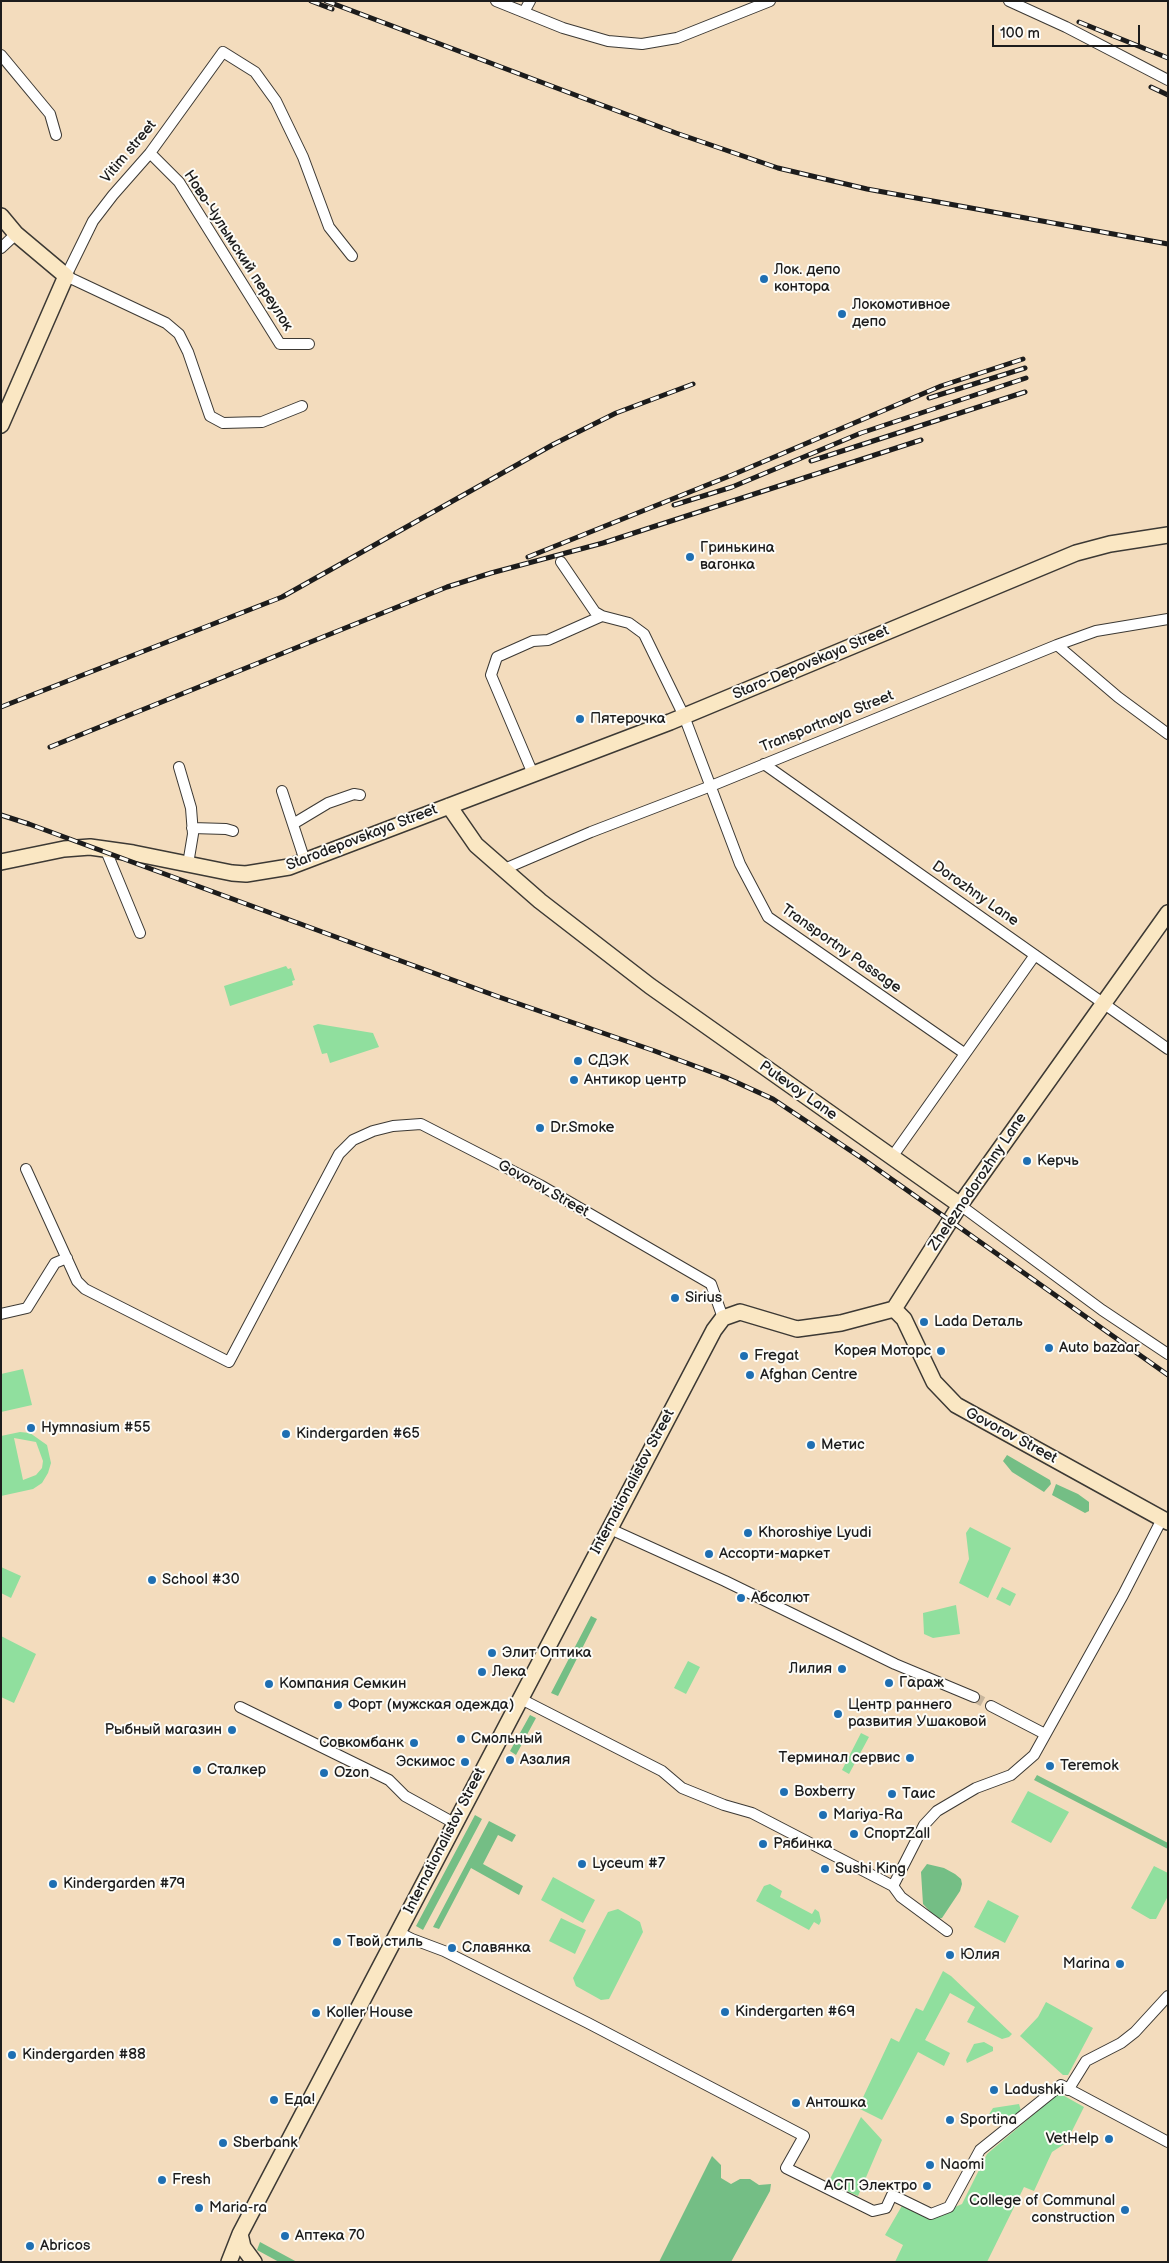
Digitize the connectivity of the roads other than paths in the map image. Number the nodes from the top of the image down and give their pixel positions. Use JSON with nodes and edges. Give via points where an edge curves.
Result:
{"nodes":[{"id":1,"x":496,"y":1,"type":"edge"},
{"id":2,"x":530,"y":1,"type":"edge"},
{"id":3,"x":770,"y":1,"type":"edge"},
{"id":4,"x":1009,"y":1,"type":"edge"},
{"id":5,"x":524,"y":12,"type":"junction"},
{"id":6,"x":1,"y":55,"type":"edge"},
{"id":7,"x":1168,"y":80,"type":"edge"},
{"id":8,"x":56,"y":135,"type":"dead end"},
{"id":9,"x":150,"y":154,"type":"junction"},
{"id":10,"x":1,"y":216,"type":"edge"},
{"id":11,"x":16,"y":234,"type":"junction"},
{"id":12,"x":1,"y":248,"type":"edge"},
{"id":13,"x":352,"y":256,"type":"dead end"},
{"id":14,"x":66,"y":276,"type":"junction"},
{"id":15,"x":309,"y":344,"type":"dead end"},
{"id":16,"x":302,"y":406,"type":"dead end"},
{"id":17,"x":1,"y":425,"type":"edge"},
{"id":18,"x":1168,"y":535,"type":"edge"},
{"id":19,"x":561,"y":562,"type":"dead end"},
{"id":20,"x":602,"y":616,"type":"junction"},
{"id":21,"x":1168,"y":619,"type":"edge"},
{"id":22,"x":1057,"y":644,"type":"junction"},
{"id":23,"x":684,"y":716,"type":"junction"},
{"id":24,"x":1168,"y":734,"type":"edge"},
{"id":25,"x":764,"y":764,"type":"junction"},
{"id":26,"x":179,"y":767,"type":"dead end"},
{"id":27,"x":533,"y":774,"type":"junction"},
{"id":28,"x":711,"y":786,"type":"junction"},
{"id":29,"x":282,"y":791,"type":"dead end"},
{"id":30,"x":360,"y":796,"type":"dead end"},
{"id":31,"x":449,"y":806,"type":"junction"},
{"id":32,"x":293,"y":824,"type":"junction"},
{"id":33,"x":192,"y":828,"type":"junction"},
{"id":34,"x":233,"y":831,"type":"dead end"},
{"id":35,"x":102,"y":848,"type":"junction"},
{"id":36,"x":1,"y":862,"type":"edge"},
{"id":37,"x":305,"y":862,"type":"junction"},
{"id":38,"x":188,"y":864,"type":"junction"},
{"id":39,"x":502,"y":870,"type":"junction"},
{"id":40,"x":1168,"y":913,"type":"edge"},
{"id":41,"x":140,"y":932,"type":"dead end"},
{"id":42,"x":1035,"y":956,"type":"junction"},
{"id":43,"x":1103,"y":1003,"type":"junction"},
{"id":44,"x":1168,"y":1049,"type":"edge"},
{"id":45,"x":964,"y":1053,"type":"junction"},
{"id":46,"x":892,"y":1156,"type":"junction"},
{"id":47,"x":26,"y":1169,"type":"dead end"},
{"id":48,"x":960,"y":1205,"type":"junction"},
{"id":49,"x":67,"y":1258,"type":"junction"},
{"id":50,"x":894,"y":1309,"type":"junction"},
{"id":51,"x":1,"y":1314,"type":"edge"},
{"id":52,"x":724,"y":1318,"type":"junction"},
{"id":53,"x":1168,"y":1354,"type":"edge"},
{"id":54,"x":1165,"y":1521,"type":"edge"},
{"id":55,"x":608,"y":1528,"type":"junction"},
{"id":56,"x":974,"y":1697,"type":"tunnel mouth"},
{"id":57,"x":519,"y":1698,"type":"junction"},
{"id":58,"x":991,"y":1706,"type":"tunnel mouth"},
{"id":59,"x":240,"y":1707,"type":"dead end"},
{"id":60,"x":1045,"y":1734,"type":"junction"},
{"id":61,"x":454,"y":1823,"type":"junction"},
{"id":62,"x":892,"y":1886,"type":"junction"},
{"id":63,"x":947,"y":1931,"type":"dead end"},
{"id":64,"x":398,"y":1932,"type":"junction"},
{"id":65,"x":1168,"y":1996,"type":"edge"},
{"id":66,"x":1068,"y":2090,"type":"junction"},
{"id":67,"x":1168,"y":2142,"type":"edge"},
{"id":68,"x":240,"y":2234,"type":"junction"},
{"id":69,"x":229,"y":2262,"type":"edge"},
{"id":70,"x":254,"y":2262,"type":"edge"}],
"edges":[{"from":1,"to":5,"type":"street"},
{"from":2,"to":5,"type":"street"},
{"from":3,"to":5,"type":"street","via":[[677,38],[642,44],[608,41]]},
{"from":4,"to":7,"type":"street"},
{"from":6,"to":8,"type":"street","via":[[50,114]]},
{"from":9,"to":13,"type":"street","name":"Vitim street","via":[[223,52],[255,72],[276,101],[303,157],[329,227]]},
{"from":9,"to":14,"type":"street","name":"Vitim street","via":[[93,221]]},
{"from":9,"to":15,"type":"street","name":"Ново-Чулымский переулок","via":[[180,182],[280,344]]},
{"from":10,"to":11,"type":"street"},
{"from":11,"to":12,"type":"street"},
{"from":11,"to":14,"type":"street"},
{"from":14,"to":16,"type":"street","via":[[166,323],[179,334],[210,416],[223,423],[262,422]]},
{"from":14,"to":17,"type":"street"},
{"from":18,"to":23,"type":"street","name":"Staro-Depovskaya Street","via":[[1076,552]]},
{"from":19,"to":20,"type":"street"},
{"from":20,"to":23,"type":"street","name":"Transportny Passage","via":[[629,623],[644,634]]},
{"from":20,"to":27,"type":"street","via":[[548,640],[533,640],[497,657],[491,675]]},
{"from":21,"to":22,"type":"street","name":"Transportnaya Street","via":[[1096,631]]},
{"from":22,"to":24,"type":"street","via":[[1118,697]]},
{"from":22,"to":25,"type":"street","name":"Transportnaya Street"},
{"from":23,"to":27,"type":"street","name":"Staro-Depovskaya Street"},
{"from":23,"to":28,"type":"street","name":"Transportny Passage"},
{"from":25,"to":28,"type":"street","name":"Transportnaya Street"},
{"from":25,"to":42,"type":"street","name":"Dorozhny Lane"},
{"from":26,"to":33,"type":"street","via":[[191,808]]},
{"from":27,"to":31,"type":"street","name":"Staro-Depovskaya Street"},
{"from":28,"to":39,"type":"street","name":"Transportnaya Street"},
{"from":28,"to":45,"type":"street","name":"Transportny Passage","via":[[740,864],[768,917]]},
{"from":29,"to":32,"type":"street"},
{"from":30,"to":32,"type":"street","via":[[354,794],[328,802]]},
{"from":31,"to":37,"type":"street","name":"Starodepovskaya Street"},
{"from":31,"to":39,"type":"street","name":"Putevoy Lane","via":[[476,844]]},
{"from":32,"to":37,"type":"street"},
{"from":33,"to":34,"type":"street"},
{"from":33,"to":38,"type":"street"},
{"from":35,"to":36,"type":"street","name":"Starodepovskaya Street","via":[[64,849]]},
{"from":35,"to":38,"type":"street","name":"Starodepovskaya Street"},
{"from":35,"to":41,"type":"street"},
{"from":37,"to":38,"type":"street","name":"Starodepovskaya Street","via":[[246,874]]},
{"from":39,"to":46,"type":"street","name":"Putevoy Lane","via":[[650,986]]},
{"from":40,"to":43,"type":"street","name":"Zheleznodorozhny Lane"},
{"from":42,"to":43,"type":"street","name":"Dorozhny Lane"},
{"from":42,"to":45,"type":"street"},
{"from":43,"to":44,"type":"street","name":"Dorozhny Lane"},
{"from":43,"to":48,"type":"street","name":"Zheleznodorozhny Lane"},
{"from":45,"to":46,"type":"street"},
{"from":46,"to":48,"type":"street","name":"Putevoy Lane"},
{"from":47,"to":49,"type":"street"},
{"from":48,"to":50,"type":"street","name":"Zheleznodorozhny Lane"},
{"from":48,"to":53,"type":"street","name":"Putevoy Lane","via":[[1102,1310]]},
{"from":49,"to":51,"type":"street","via":[[55,1263],[27,1308]]},
{"from":49,"to":52,"type":"street","name":"Govorov Street","via":[[77,1281],[85,1289],[229,1362],[339,1154],[353,1140],[373,1131],[421,1124],[540,1185],[711,1284]]},
{"from":50,"to":52,"type":"street","via":[[797,1329],[740,1312]]},
{"from":50,"to":54,"type":"street","name":"Govorov Street","via":[[904,1319],[934,1382],[956,1406]]},
{"from":52,"to":55,"type":"street","name":"Internationalistov Street","via":[[714,1330]]},
{"from":54,"to":60,"type":"street"},
{"from":55,"to":56,"type":"street","via":[[895,1664]]},
{"from":55,"to":57,"type":"street","name":"Internationalistov Street"},
{"from":57,"to":61,"type":"street","name":"Internationalistov Street"},
{"from":57,"to":62,"type":"street","via":[[662,1771],[682,1788],[752,1813]]},
{"from":58,"to":60,"type":"street"},
{"from":59,"to":61,"type":"street","via":[[389,1780],[405,1796]]},
{"from":60,"to":62,"type":"street","via":[[1034,1755],[1011,1775],[976,1788],[937,1811],[924,1825]]},
{"from":61,"to":64,"type":"street","name":"Internationalistov Street"},
{"from":62,"to":63,"type":"street","via":[[901,1898]]},
{"from":64,"to":66,"type":"street","via":[[444,1951],[588,2023],[804,2136],[786,2168],[873,2210],[886,2208],[892,2195],[931,2214],[949,2208],[980,2150],[1061,2085]]},
{"from":64,"to":68,"type":"street","name":"Internationalistov Street"},
{"from":65,"to":66,"type":"street","via":[[1135,2032],[1086,2061]]},
{"from":66,"to":67,"type":"street"},
{"from":68,"to":69,"type":"street","name":"Internationalistov Street"},
{"from":68,"to":70,"type":"street"}]}
